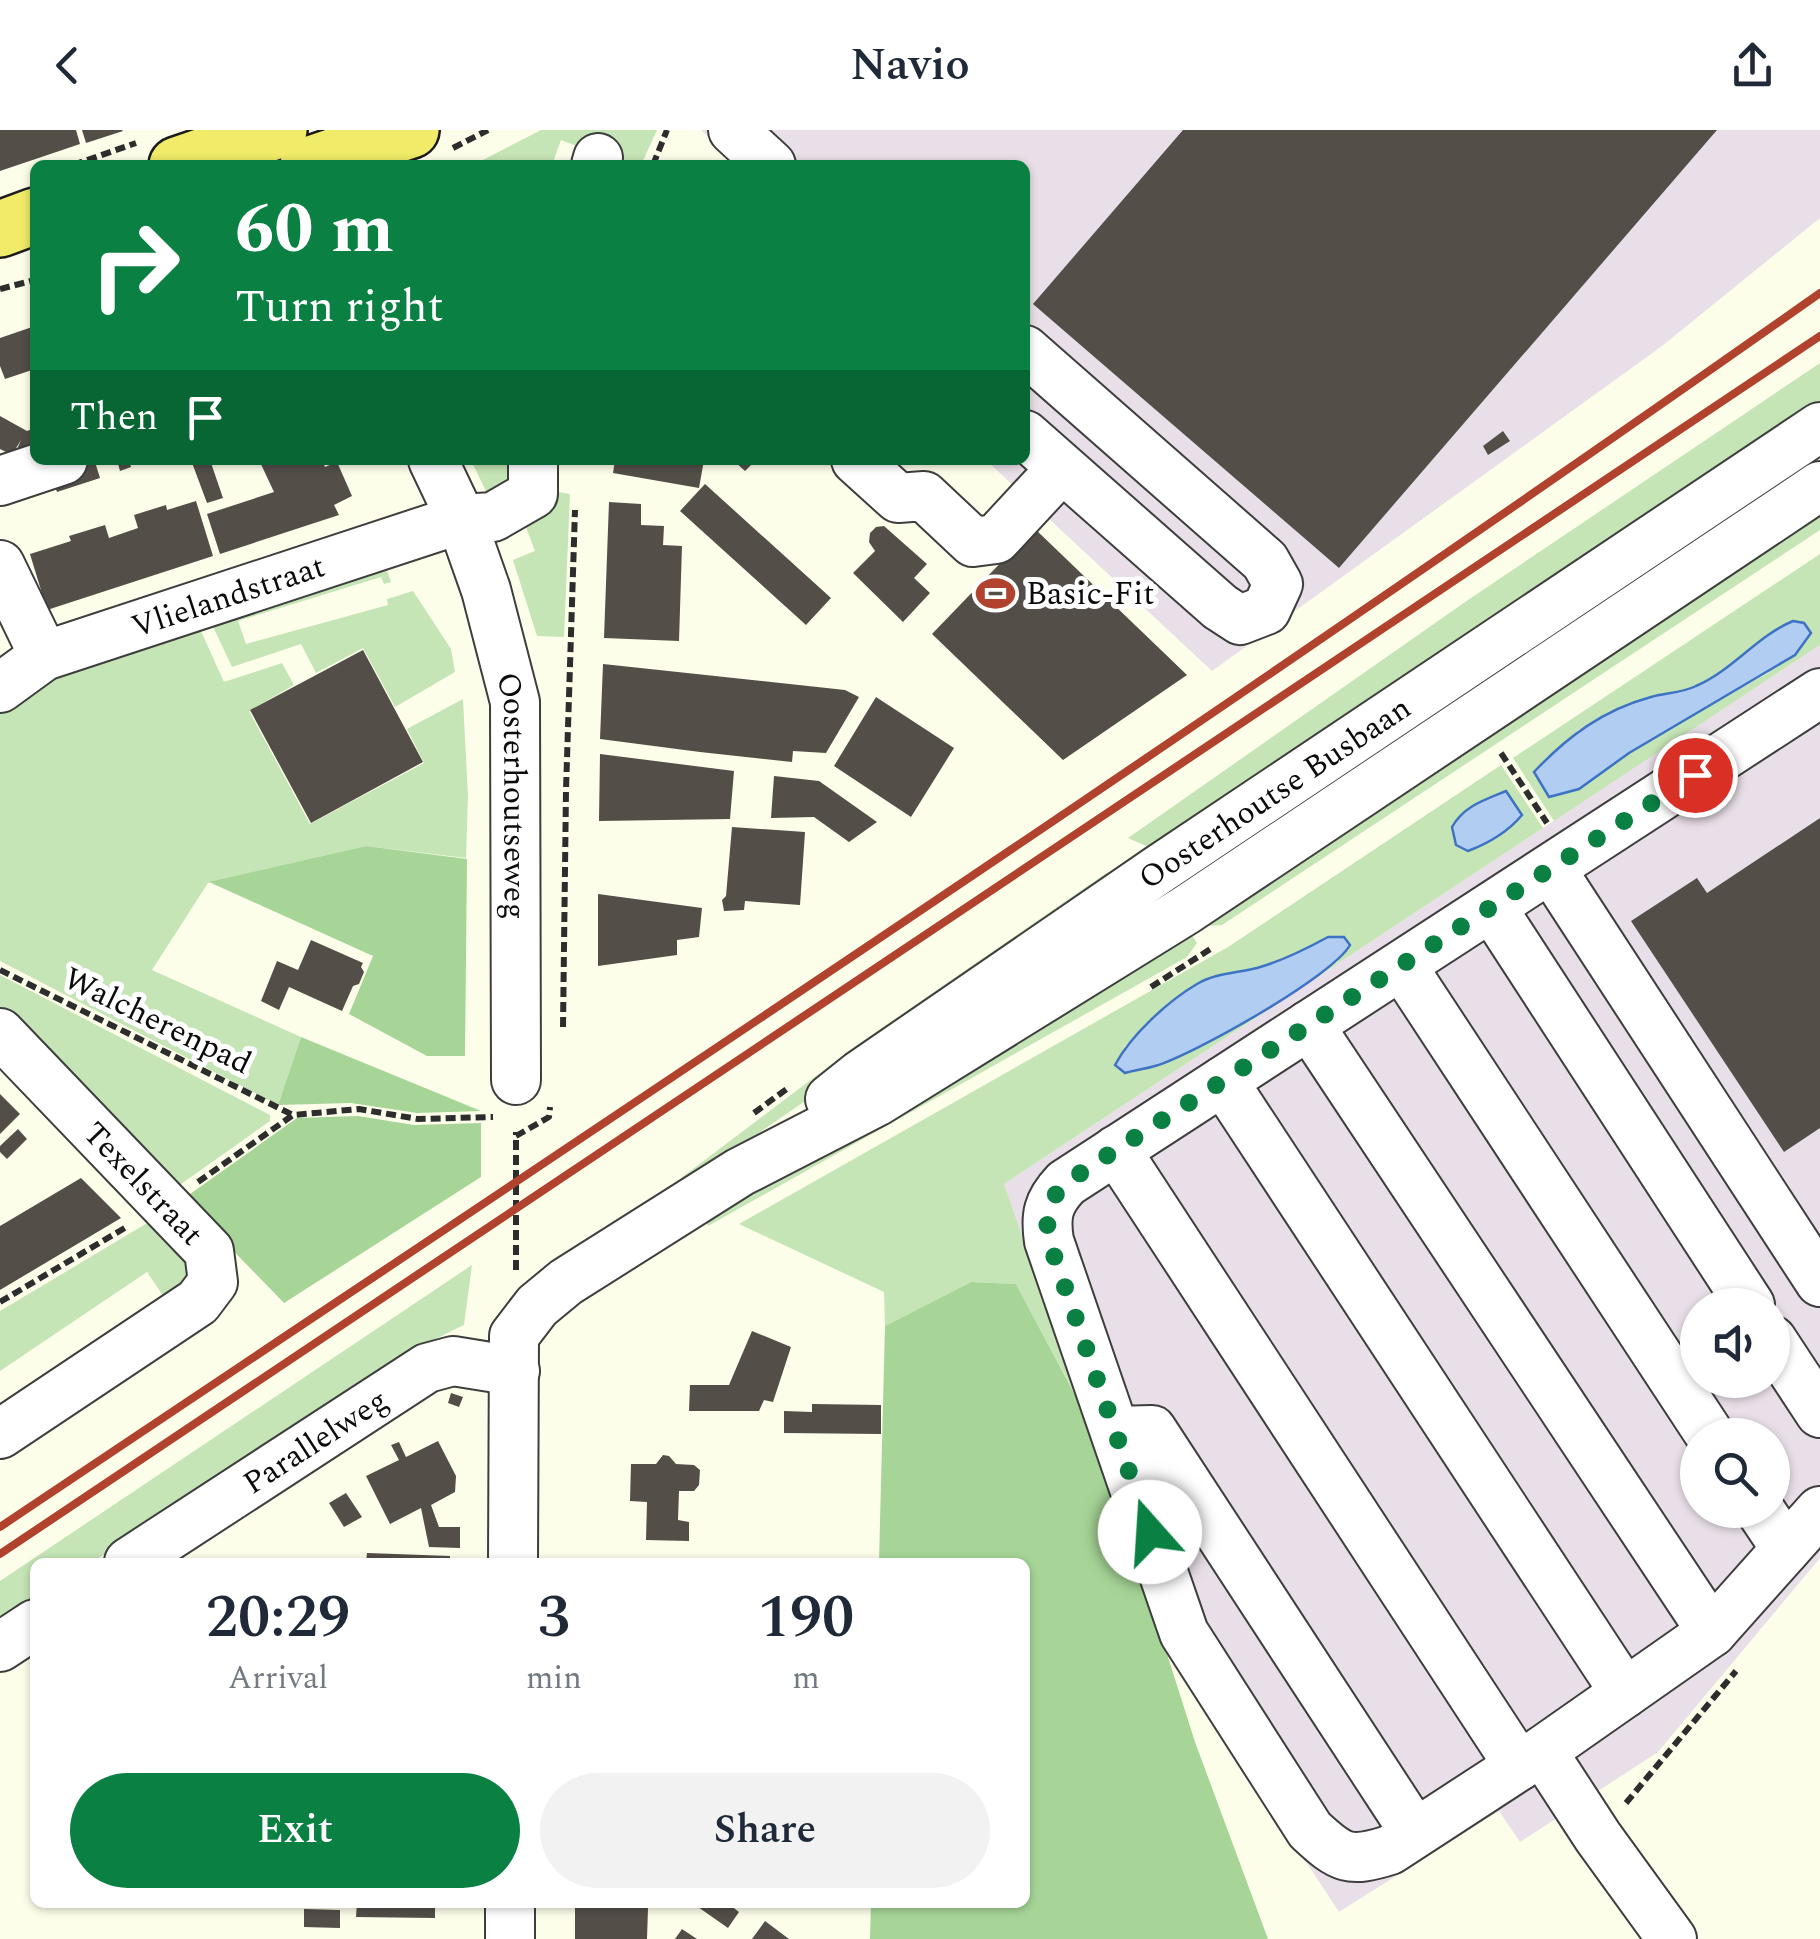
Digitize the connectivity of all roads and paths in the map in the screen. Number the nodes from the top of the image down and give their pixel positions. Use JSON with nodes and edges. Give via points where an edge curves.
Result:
{"nodes":[{"id":1,"x":279,"y":130,"type":"edge"},
{"id":2,"x":287,"y":130,"type":"edge"},
{"id":3,"x":411,"y":130,"type":"edge"},
{"id":4,"x":667,"y":130,"type":"edge"},
{"id":5,"x":733,"y":130,"type":"edge"},
{"id":6,"x":159,"y":153,"type":"edge"},
{"id":7,"x":109,"y":160,"type":"edge"},
{"id":8,"x":302,"y":160,"type":"edge"},
{"id":9,"x":319,"y":160,"type":"edge"},
{"id":10,"x":655,"y":160,"type":"edge"},
{"id":11,"x":766,"y":160,"type":"edge"},
{"id":12,"x":30,"y":218,"type":"edge"},
{"id":13,"x":0,"y":229,"type":"edge"},
{"id":14,"x":30,"y":241,"type":"edge"},
{"id":15,"x":0,"y":248,"type":"edge"},
{"id":16,"x":30,"y":281,"type":"edge"},
{"id":17,"x":0,"y":289,"type":"edge"},
{"id":18,"x":1030,"y":354,"type":"edge"},
{"id":19,"x":1820,"y":427,"type":"edge"},
{"id":20,"x":1030,"y":440,"type":"edge"},
{"id":21,"x":47,"y":465,"type":"edge"},
{"id":22,"x":435,"y":465,"type":"edge"},
{"id":23,"x":533,"y":465,"type":"edge"},
{"id":24,"x":862,"y":465,"type":"edge"},
{"id":25,"x":1061,"y":468,"type":"junction"},
{"id":26,"x":0,"y":481,"type":"edge"},
{"id":27,"x":1820,"y":486,"type":"edge"},
{"id":28,"x":575,"y":502,"type":"dead end"},
{"id":29,"x":461,"y":519,"type":"junction"},
{"id":30,"x":0,"y":564,"type":"edge"},
{"id":31,"x":44,"y":656,"type":"junction"},
{"id":32,"x":0,"y":688,"type":"edge"},
{"id":33,"x":1820,"y":692,"type":"edge"},
{"id":34,"x":1501,"y":753,"type":"dead end"},
{"id":35,"x":1550,"y":847,"type":"junction"},
{"id":36,"x":1492,"y":908,"type":"junction"},
{"id":37,"x":1402,"y":966,"type":"junction"},
{"id":38,"x":0,"y":970,"type":"edge"},
{"id":39,"x":1309,"y":1025,"type":"junction"},
{"id":40,"x":0,"y":1033,"type":"edge"},
{"id":41,"x":562,"y":1042,"type":"dead end"},
{"id":42,"x":1223,"y":1081,"type":"junction"},
{"id":43,"x":521,"y":1098,"type":"junction"},
{"id":44,"x":293,"y":1115,"type":"junction"},
{"id":45,"x":1116,"y":1150,"type":"junction"},
{"id":46,"x":740,"y":1172,"type":"junction"},
{"id":47,"x":166,"y":1204,"type":"junction"},
{"id":48,"x":1820,"y":1282,"type":"edge"},
{"id":49,"x":1739,"y":1288,"type":"edge"},
{"id":50,"x":0,"y":1302,"type":"edge"},
{"id":51,"x":514,"y":1354,"type":"junction"},
{"id":52,"x":1790,"y":1367,"type":"edge"},
{"id":53,"x":1820,"y":1413,"type":"edge"},
{"id":54,"x":1699,"y":1418,"type":"edge"},
{"id":55,"x":1115,"y":1431,"type":"junction"},
{"id":56,"x":0,"y":1434,"type":"edge"},
{"id":57,"x":1820,"y":1510,"type":"edge"},
{"id":58,"x":1772,"y":1528,"type":"edge"},
{"id":59,"x":1786,"y":1549,"type":"junction"},
{"id":60,"x":135,"y":1558,"type":"edge"},
{"id":61,"x":513,"y":1558,"type":"edge"},
{"id":62,"x":30,"y":1627,"type":"edge"},
{"id":63,"x":1729,"y":1645,"type":"junction"},
{"id":64,"x":0,"y":1646,"type":"edge"},
{"id":65,"x":1625,"y":1694,"type":"junction"},
{"id":66,"x":1530,"y":1758,"type":"junction"},
{"id":67,"x":1587,"y":1821,"type":"junction"},
{"id":68,"x":1416,"y":1834,"type":"junction"},
{"id":69,"x":510,"y":1908,"type":"edge"},
{"id":70,"x":510,"y":1939,"type":"edge"},
{"id":71,"x":1672,"y":1939,"type":"edge"}],
"edges":[{"from":1,"to":6,"type":"main road"},
{"from":2,"to":8,"type":"street"},
{"from":3,"to":9,"type":"main road"},
{"from":4,"to":10,"type":"path"},
{"from":5,"to":11,"type":"street"},
{"from":6,"to":7,"type":"path"},
{"from":12,"to":13,"type":"main road"},
{"from":14,"to":15,"type":"main road"},
{"from":16,"to":17,"type":"path"},
{"from":18,"to":25,"type":"street","via":[[1265,560],[1278,584],[1266,610],[1240,620],[1220,608]]},
{"from":19,"to":46,"type":"street","name":"Oosterhoutse Busbaan","via":[[860,1075]]},
{"from":20,"to":25,"type":"street"},
{"from":21,"to":26,"type":"street"},
{"from":22,"to":29,"type":"street","name":"Oosterhoutseweg"},
{"from":23,"to":29,"type":"street","via":[[533,494],[493,517]]},
{"from":24,"to":25,"type":"street","via":[[898,498],[924,496],[973,542],[996,539]]},
{"from":27,"to":46,"type":"street","name":"Oosterhoutse Busbaan","via":[[1138,941],[876,1102]]},
{"from":28,"to":41,"type":"path"},
{"from":29,"to":31,"type":"street","name":"Vlielandstraat"},
{"from":29,"to":43,"type":"street","name":"Oosterhoutseweg","via":[[515,702]]},
{"from":30,"to":31,"type":"street"},
{"from":31,"to":32,"type":"street","name":"Vlielandstraat"},
{"from":33,"to":35,"type":"street"},
{"from":34,"to":35,"type":"path"},
{"from":35,"to":36,"type":"street"},
{"from":35,"to":48,"type":"street"},
{"from":36,"to":37,"type":"street"},
{"from":36,"to":49,"type":"street"},
{"from":37,"to":39,"type":"street"},
{"from":37,"to":54,"type":"street"},
{"from":38,"to":44,"type":"path","name":"Walcherenpad"},
{"from":39,"to":42,"type":"street"},
{"from":39,"to":63,"type":"street"},
{"from":40,"to":47,"type":"street","name":"Texelstraat"},
{"from":42,"to":45,"type":"street"},
{"from":42,"to":65,"type":"street"},
{"from":43,"to":44,"type":"path","via":[[418,1119],[360,1109]]},
{"from":43,"to":51,"type":"path","via":[[549,1118],[516,1136]]},
{"from":44,"to":47,"type":"path"},
{"from":45,"to":55,"type":"street","via":[[1066,1182],[1045,1218]]},
{"from":45,"to":66,"type":"street"},
{"from":46,"to":51,"type":"street","name":"Oosterhoutse Busbaan","via":[[566,1282],[529,1313]]},
{"from":47,"to":50,"type":"path"},
{"from":47,"to":56,"type":"street","name":"Texelstraat","via":[[209,1251],[213,1282],[198,1302]]},
{"from":51,"to":60,"type":"street","name":"Parallelweg","via":[[427,1368]]},
{"from":51,"to":61,"type":"street"},
{"from":52,"to":53,"type":"street"},
{"from":55,"to":68,"type":"street","via":[[1152,1430]]},
{"from":55,"to":68,"type":"street","via":[[1184,1632],[1310,1830],[1336,1854],[1360,1860]]},
{"from":57,"to":59,"type":"street"},
{"from":58,"to":59,"type":"street"},
{"from":59,"to":63,"type":"street"},
{"from":62,"to":64,"type":"street"},
{"from":63,"to":65,"type":"street"},
{"from":63,"to":67,"type":"path"},
{"from":65,"to":66,"type":"street"},
{"from":66,"to":67,"type":"street"},
{"from":66,"to":68,"type":"street"},
{"from":67,"to":71,"type":"street"},
{"from":69,"to":70,"type":"street"}]}
